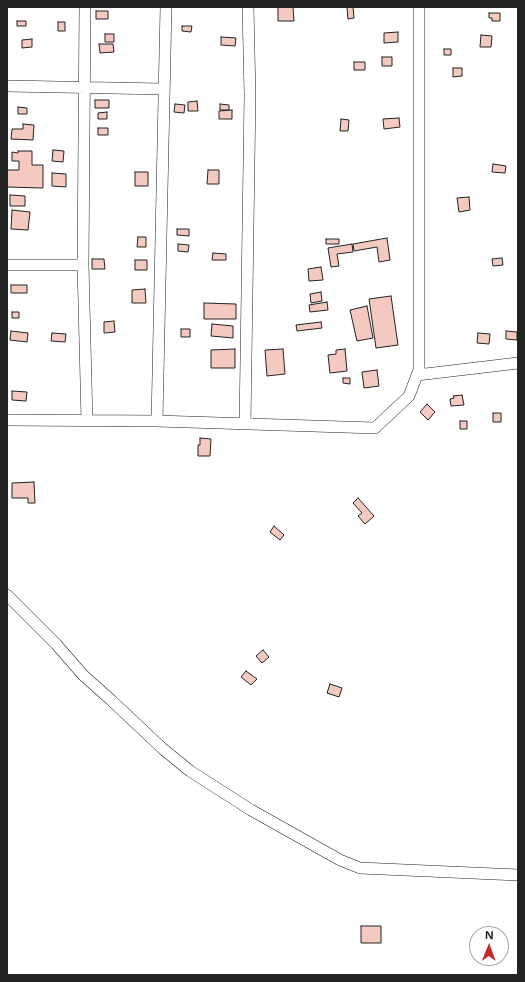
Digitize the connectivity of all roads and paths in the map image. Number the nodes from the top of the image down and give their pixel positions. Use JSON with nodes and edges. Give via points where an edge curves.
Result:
{"nodes":[{"id":1,"x":85,"y":7,"type":"edge"},
{"id":2,"x":166,"y":7,"type":"edge"},
{"id":3,"x":248,"y":7,"type":"edge"},
{"id":4,"x":419,"y":7,"type":"edge"},
{"id":5,"x":7,"y":86,"type":"edge"},
{"id":6,"x":84,"y":87,"type":"junction"},
{"id":7,"x":164,"y":88,"type":"junction"},
{"id":8,"x":7,"y":265,"type":"edge"},
{"id":9,"x":83,"y":266,"type":"junction"},
{"id":10,"x":518,"y":363,"type":"edge"},
{"id":11,"x":417,"y":375,"type":"junction"},
{"id":12,"x":7,"y":420,"type":"edge"},
{"id":13,"x":87,"y":421,"type":"junction"},
{"id":14,"x":158,"y":421,"type":"junction"},
{"id":15,"x":245,"y":424,"type":"junction"},
{"id":16,"x":7,"y":595,"type":"edge"},
{"id":17,"x":518,"y":875,"type":"edge"}],
"edges":[{"from":1,"to":6,"type":"street"},
{"from":2,"to":7,"type":"street"},
{"from":3,"to":15,"type":"street","via":[[250,95]]},
{"from":4,"to":11,"type":"street"},
{"from":5,"to":6,"type":"street"},
{"from":6,"to":7,"type":"street"},
{"from":6,"to":9,"type":"street"},
{"from":7,"to":14,"type":"street"},
{"from":8,"to":9,"type":"street"},
{"from":9,"to":13,"type":"street"},
{"from":10,"to":11,"type":"street"},
{"from":11,"to":15,"type":"street","via":[[409,396],[375,428]]},
{"from":12,"to":13,"type":"street"},
{"from":13,"to":14,"type":"street"},
{"from":14,"to":15,"type":"street"},
{"from":16,"to":17,"type":"street","via":[[83,675],[190,771],[251,810],[340,860],[360,868]]}]}
